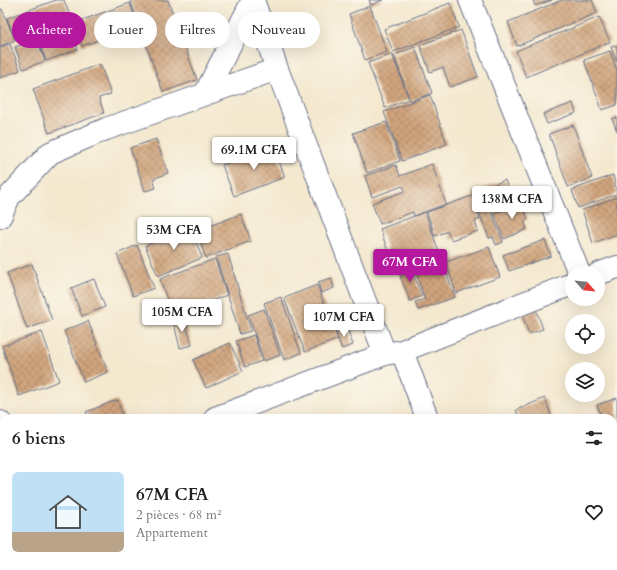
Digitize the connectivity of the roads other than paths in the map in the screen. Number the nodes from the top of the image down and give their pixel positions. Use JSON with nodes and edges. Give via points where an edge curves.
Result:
{"nodes":[{"id":1,"x":253,"y":0,"type":"edge"},
{"id":2,"x":470,"y":0,"type":"edge"},
{"id":3,"x":277,"y":69,"type":"junction"},
{"id":4,"x":205,"y":94,"type":"junction"},
{"id":5,"x":50,"y":153,"type":"junction"},
{"id":6,"x":0,"y":184,"type":"edge"},
{"id":7,"x":0,"y":217,"type":"edge"},
{"id":8,"x":576,"y":266,"type":"edge"},
{"id":9,"x":617,"y":267,"type":"edge"},
{"id":10,"x":605,"y":271,"type":"edge"},
{"id":11,"x":565,"y":287,"type":"edge"},
{"id":12,"x":394,"y":352,"type":"junction"},
{"id":13,"x":226,"y":414,"type":"edge"},
{"id":14,"x":426,"y":414,"type":"edge"}],
"edges":[{"from":1,"to":3,"type":"street"},
{"from":1,"to":4,"type":"street"},
{"from":2,"to":8,"type":"street"},
{"from":3,"to":4,"type":"street"},
{"from":3,"to":12,"type":"street"},
{"from":4,"to":5,"type":"street","via":[[106,129]]},
{"from":5,"to":6,"type":"street"},
{"from":5,"to":7,"type":"street","via":[[9,198]]},
{"from":9,"to":10,"type":"street"},
{"from":11,"to":12,"type":"street"},
{"from":12,"to":13,"type":"street"},
{"from":12,"to":14,"type":"street"}]}
